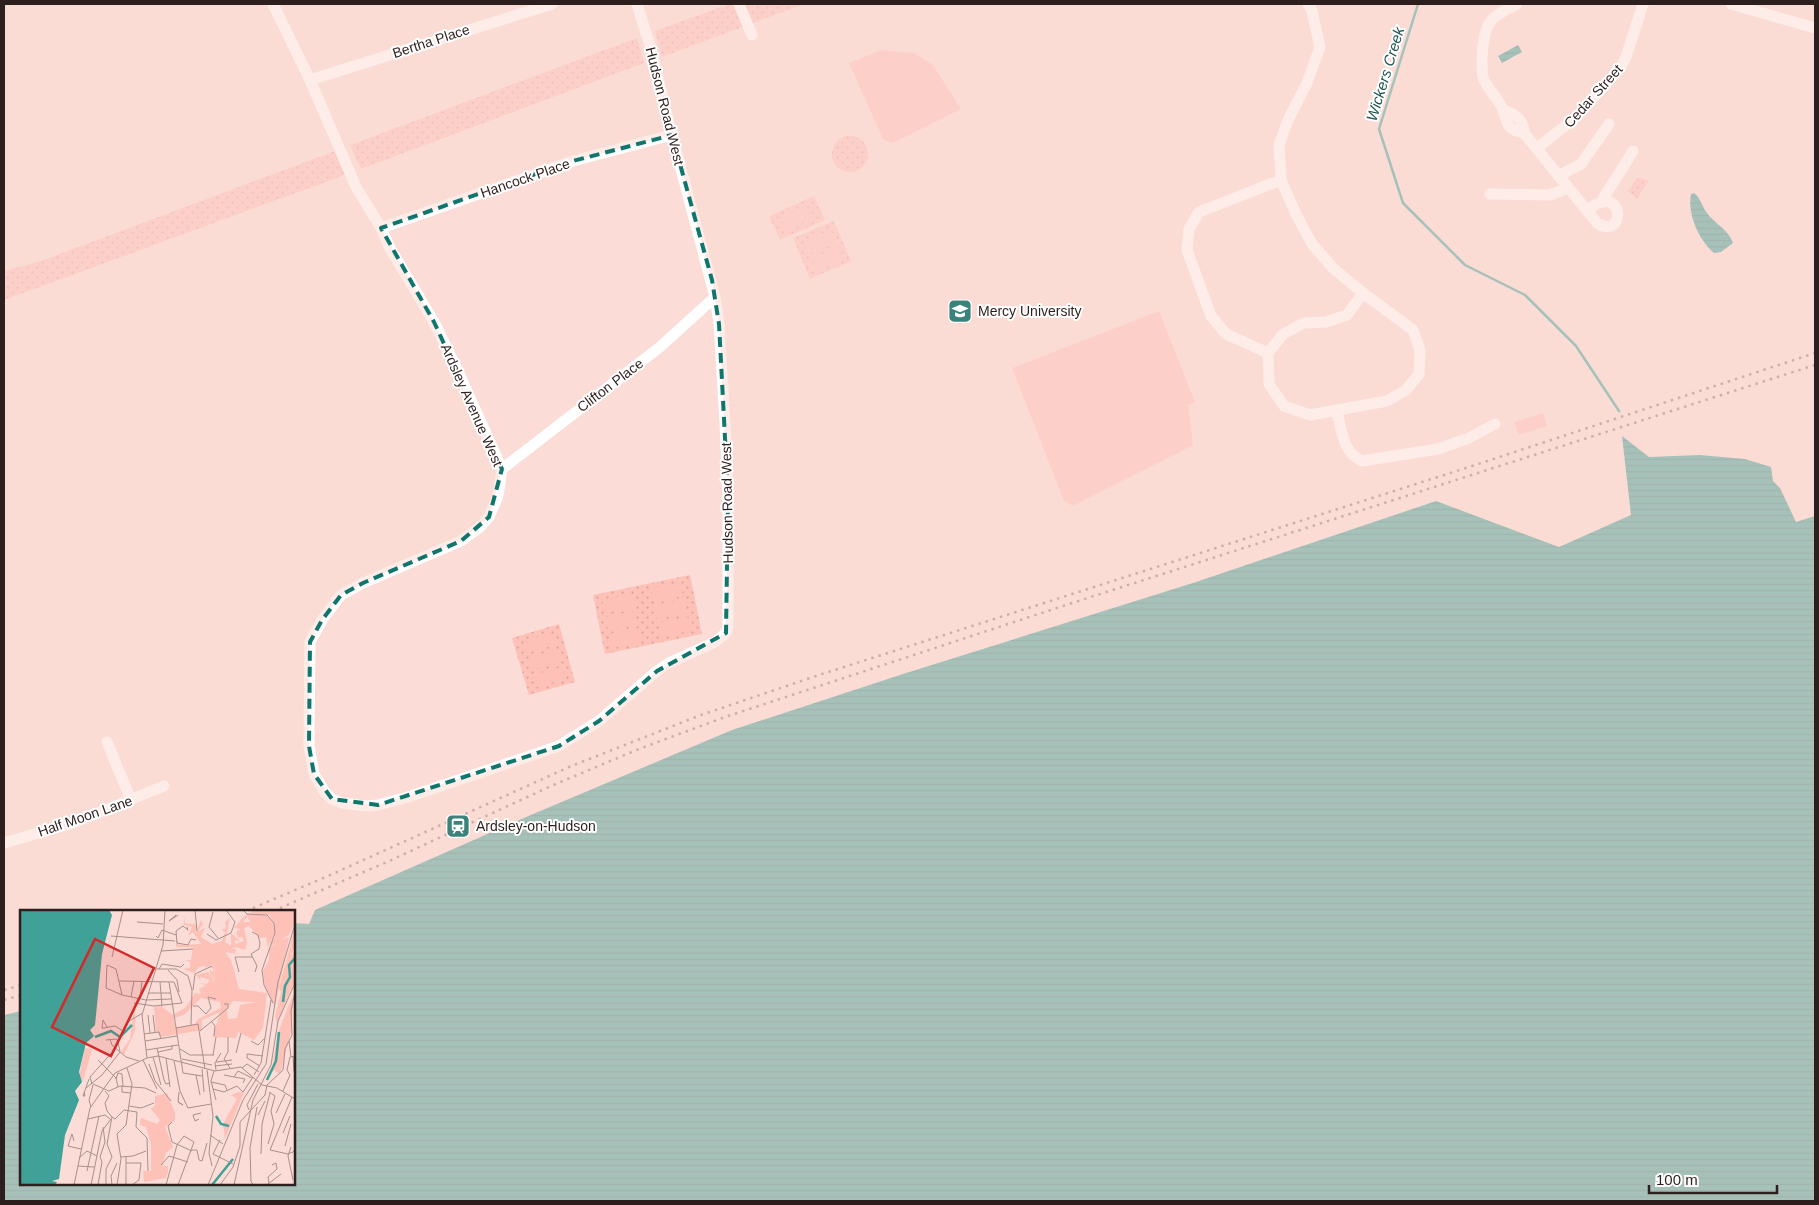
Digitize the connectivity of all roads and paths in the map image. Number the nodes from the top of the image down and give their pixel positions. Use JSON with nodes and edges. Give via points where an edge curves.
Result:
{"nodes":[{"id":1,"x":272,"y":4,"type":"edge"},
{"id":2,"x":552,"y":4,"type":"edge"},
{"id":3,"x":638,"y":4,"type":"edge"},
{"id":4,"x":739,"y":4,"type":"edge"},
{"id":5,"x":1308,"y":4,"type":"edge"},
{"id":6,"x":1517,"y":4,"type":"edge"},
{"id":7,"x":1643,"y":4,"type":"edge"},
{"id":8,"x":1731,"y":4,"type":"edge"},
{"id":9,"x":1815,"y":28,"type":"edge"},
{"id":10,"x":752,"y":34,"type":"dead end"},
{"id":11,"x":310,"y":80,"type":"junction"},
{"id":12,"x":1610,"y":124,"type":"dead end"},
{"id":13,"x":672,"y":135,"type":"junction"},
{"id":14,"x":1537,"y":148,"type":"junction"},
{"id":15,"x":1633,"y":151,"type":"dead end"},
{"id":16,"x":1558,"y":176,"type":"junction"},
{"id":17,"x":1281,"y":180,"type":"junction"},
{"id":18,"x":1568,"y":188,"type":"junction"},
{"id":19,"x":1490,"y":194,"type":"dead end"},
{"id":20,"x":1601,"y":202,"type":"junction"},
{"id":21,"x":1588,"y":210,"type":"junction"},
{"id":22,"x":381,"y":228,"type":"junction"},
{"id":23,"x":1362,"y":294,"type":"junction"},
{"id":24,"x":715,"y":297,"type":"junction"},
{"id":25,"x":1268,"y":353,"type":"junction"},
{"id":26,"x":1337,"y":412,"type":"junction"},
{"id":27,"x":1495,"y":424,"type":"dead end"},
{"id":28,"x":502,"y":470,"type":"junction"},
{"id":29,"x":107,"y":742,"type":"dead end"},
{"id":30,"x":164,"y":786,"type":"dead end"},
{"id":31,"x":131,"y":800,"type":"junction"},
{"id":32,"x":390,"y":802,"type":"joint"},
{"id":33,"x":4,"y":843,"type":"edge"}],
"edges":[{"from":1,"to":11,"type":"street","name":"Ardsley Avenue West"},
{"from":2,"to":11,"type":"street","name":"Bertha Place"},
{"from":3,"to":13,"type":"street","name":"Hudson Road West"},
{"from":4,"to":10,"type":"street"},
{"from":5,"to":17,"type":"street","via":[[1320,48],[1279,145]]},
{"from":6,"to":14,"type":"street","via":[[1489,23],[1482,69],[1484,79],[1503,110],[1515,115]]},
{"from":7,"to":14,"type":"street","name":"Cedar Street","via":[[1620,68],[1574,119]]},
{"from":8,"to":9,"type":"street"},
{"from":11,"to":22,"type":"street","name":"Ardsley Avenue West","via":[[356,187]]},
{"from":12,"to":16,"type":"street","via":[[1581,164]]},
{"from":13,"to":22,"type":"street","name":"Hancock Place","via":[[573,161]]},
{"from":13,"to":24,"type":"street","name":"Hudson Road West"},
{"from":14,"to":16,"type":"street"},
{"from":15,"to":20,"type":"street"},
{"from":16,"to":18,"type":"street"},
{"from":17,"to":23,"type":"street","via":[[1312,244]]},
{"from":17,"to":25,"type":"street","via":[[1199,212],[1189,229],[1187,250],[1211,316],[1226,334]]},
{"from":18,"to":19,"type":"street","via":[[1550,195]]},
{"from":18,"to":21,"type":"street"},
{"from":20,"to":21,"type":"street"},
{"from":20,"to":21,"type":"street","via":[[1614,205],[1617,210],[1612,226],[1597,224]]},
{"from":22,"to":28,"type":"street","name":"Ardsley Avenue West","via":[[434,322]]},
{"from":23,"to":25,"type":"street","via":[[1347,315],[1326,322],[1304,323],[1283,334]]},
{"from":23,"to":26,"type":"street","via":[[1413,330],[1420,350],[1419,374],[1406,390],[1387,401]]},
{"from":24,"to":28,"type":"street","name":"Clifton Place","via":[[660,347]]},
{"from":24,"to":32,"type":"street","name":"Hudson Road West","via":[[728,495],[726,633],[657,671],[599,721],[559,746]]},
{"from":25,"to":26,"type":"street","via":[[1269,384],[1284,406],[1310,415]]},
{"from":26,"to":27,"type":"street","via":[[1346,446],[1352,457],[1362,461],[1438,449]]},
{"from":28,"to":32,"type":"street","name":"Ardsley Avenue West","via":[[498,496],[489,517],[480,527],[461,541],[341,595],[310,642],[309,746],[314,774],[324,791],[342,803],[365,806]]},
{"from":29,"to":31,"type":"street"},
{"from":30,"to":31,"type":"street","name":"Half Moon Lane"},
{"from":31,"to":33,"type":"street","name":"Half Moon Lane","via":[[72,823]]}]}
